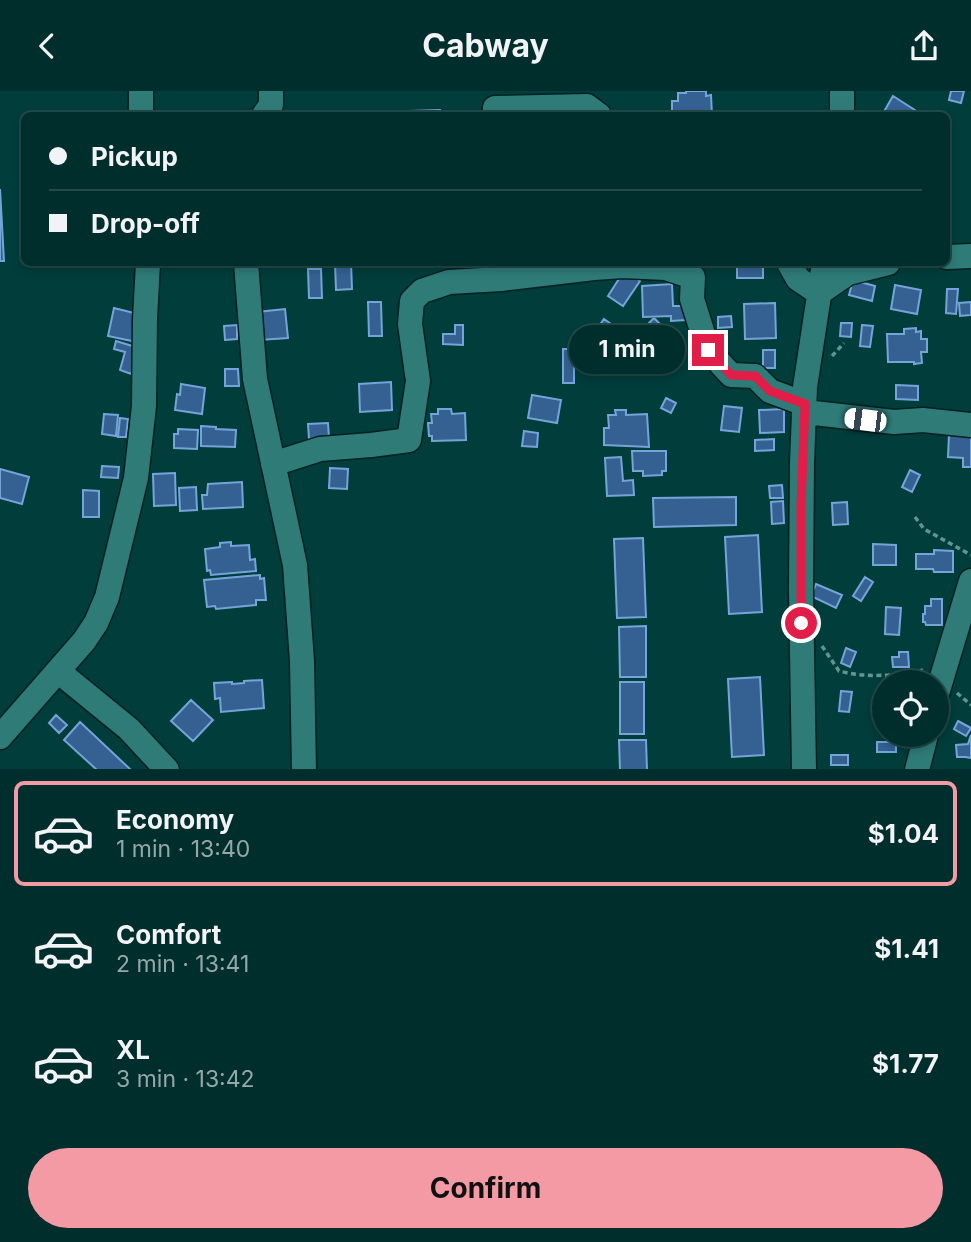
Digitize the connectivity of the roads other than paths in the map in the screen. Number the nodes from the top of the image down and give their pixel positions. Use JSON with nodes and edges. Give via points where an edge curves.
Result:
{"nodes":[{"id":1,"x":141,"y":91,"type":"edge"},
{"id":2,"x":271,"y":91,"type":"edge"},
{"id":3,"x":842,"y":91,"type":"edge"},
{"id":4,"x":141,"y":112,"type":"edge"},
{"id":5,"x":266,"y":112,"type":"edge"},
{"id":6,"x":495,"y":112,"type":"edge"},
{"id":7,"x":595,"y":112,"type":"edge"},
{"id":8,"x":842,"y":112,"type":"edge"},
{"id":9,"x":950,"y":257,"type":"edge"},
{"id":10,"x":971,"y":257,"type":"edge"},
{"id":11,"x":148,"y":266,"type":"edge"},
{"id":12,"x":246,"y":266,"type":"edge"},
{"id":13,"x":791,"y":266,"type":"edge"},
{"id":14,"x":824,"y":266,"type":"edge"},
{"id":15,"x":876,"y":266,"type":"edge"},
{"id":16,"x":819,"y":293,"type":"junction"},
{"id":17,"x":805,"y":408,"type":"junction"},
{"id":18,"x":971,"y":425,"type":"edge"},
{"id":19,"x":273,"y":464,"type":"junction"},
{"id":20,"x":971,"y":581,"type":"edge"},
{"id":21,"x":944,"y":670,"type":"edge"},
{"id":22,"x":58,"y":671,"type":"junction"},
{"id":23,"x":0,"y":737,"type":"edge"},
{"id":24,"x":923,"y":747,"type":"edge"},
{"id":25,"x":167,"y":769,"type":"edge"},
{"id":26,"x":304,"y":769,"type":"edge"},
{"id":27,"x":804,"y":769,"type":"edge"},
{"id":28,"x":917,"y":769,"type":"edge"}],
"edges":[{"from":1,"to":4,"type":"street"},
{"from":2,"to":5,"type":"street"},
{"from":3,"to":8,"type":"street"},
{"from":6,"to":7,"type":"street","via":[[495,108],[587,106]]},
{"from":9,"to":10,"type":"street"},
{"from":11,"to":22,"type":"street","via":[[144,406],[136,478],[107,597],[96,623]]},
{"from":12,"to":19,"type":"street","via":[[255,379]]},
{"from":13,"to":16,"type":"street","via":[[798,279]]},
{"from":14,"to":16,"type":"street"},
{"from":15,"to":16,"type":"street","via":[[848,273]]},
{"from":16,"to":17,"type":"street"},
{"from":17,"to":18,"type":"street","via":[[894,422]]},
{"from":17,"to":19,"type":"street","via":[[770,391],[755,376],[731,375],[708,350],[692,299],[693,277],[666,268],[622,266],[449,282],[422,291],[412,301],[410,324],[418,381],[409,440],[320,449]]},
{"from":17,"to":27,"type":"street","via":[[801,505]]},
{"from":19,"to":26,"type":"street","via":[[295,565]]},
{"from":20,"to":21,"type":"street"},
{"from":22,"to":23,"type":"street"},
{"from":22,"to":25,"type":"street","via":[[129,729]]},
{"from":24,"to":28,"type":"street"}]}
